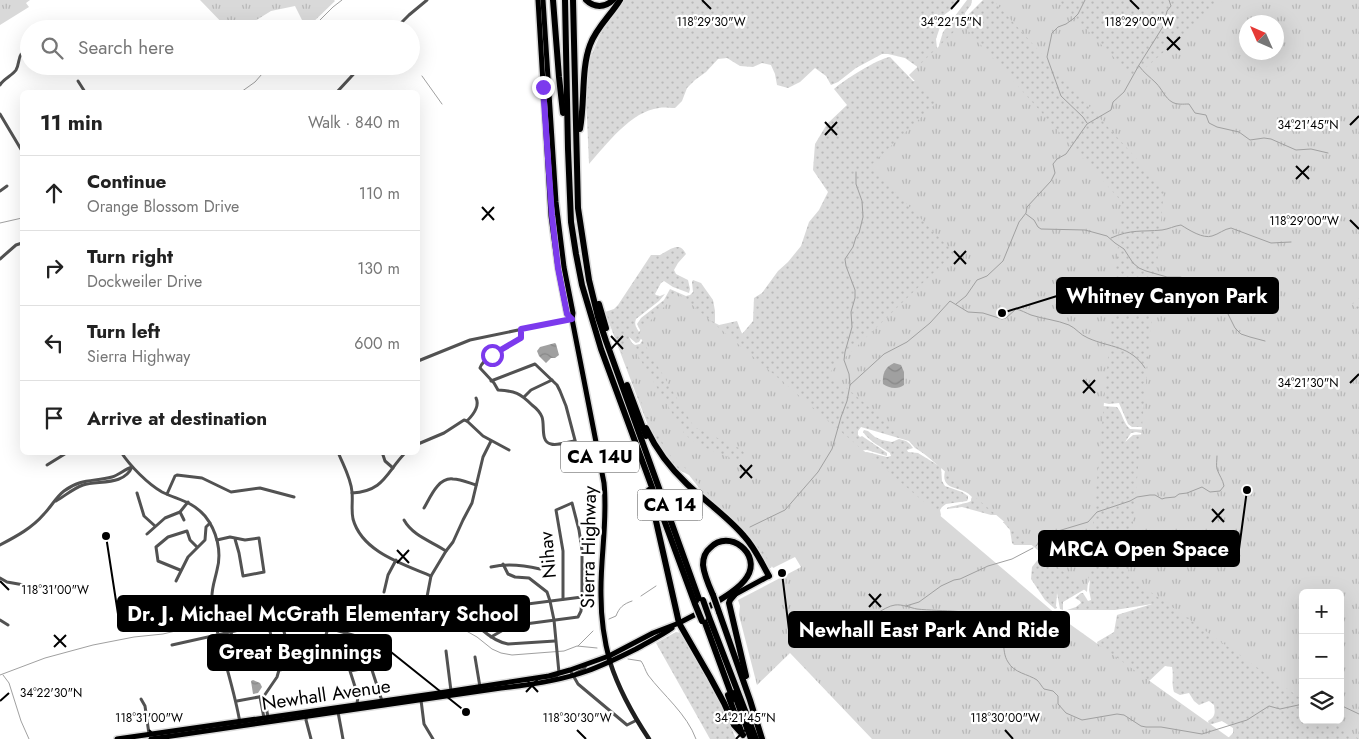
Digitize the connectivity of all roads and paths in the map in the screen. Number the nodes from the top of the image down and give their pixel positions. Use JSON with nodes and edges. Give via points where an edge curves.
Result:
{"nodes":[{"id":1,"x":423,"y":0,"type":"edge"},
{"id":2,"x":428,"y":0,"type":"edge"},
{"id":3,"x":538,"y":0,"type":"edge"},
{"id":4,"x":543,"y":0,"type":"edge"},
{"id":5,"x":553,"y":0,"type":"edge"},
{"id":6,"x":566,"y":0,"type":"edge"},
{"id":7,"x":574,"y":0,"type":"edge"},
{"id":8,"x":586,"y":0,"type":"edge"},
{"id":9,"x":613,"y":0,"type":"edge"},
{"id":10,"x":620,"y":0,"type":"edge"},
{"id":11,"x":420,"y":6,"type":"junction"},
{"id":12,"x":405,"y":20,"type":"edge"},
{"id":13,"x":20,"y":55,"type":"edge"},
{"id":14,"x":353,"y":75,"type":"edge"},
{"id":15,"x":78,"y":81,"type":"dead end"},
{"id":16,"x":0,"y":85,"type":"edge"},
{"id":17,"x":84,"y":90,"type":"edge"},
{"id":18,"x":339,"y":90,"type":"edge"},
{"id":19,"x":0,"y":114,"type":"edge"},
{"id":20,"x":2,"y":120,"type":"edge"},
{"id":21,"x":568,"y":127,"type":"junction"},
{"id":22,"x":580,"y":129,"type":"junction"},
{"id":23,"x":20,"y":148,"type":"edge"},
{"id":24,"x":7,"y":186,"type":"dead end"},
{"id":25,"x":0,"y":190,"type":"edge"},
{"id":26,"x":20,"y":244,"type":"edge"},
{"id":27,"x":0,"y":260,"type":"edge"},
{"id":28,"x":589,"y":289,"type":"junction"},
{"id":29,"x":596,"y":318,"type":"junction"},
{"id":30,"x":572,"y":319,"type":"junction"},
{"id":31,"x":521,"y":329,"type":"junction"},
{"id":32,"x":420,"y":360,"type":"edge"},
{"id":33,"x":552,"y":380,"type":"junction"},
{"id":34,"x":491,"y":381,"type":"junction"},
{"id":35,"x":524,"y":397,"type":"junction"},
{"id":36,"x":476,"y":398,"type":"dead end"},
{"id":37,"x":636,"y":411,"type":"junction"},
{"id":38,"x":467,"y":421,"type":"junction"},
{"id":39,"x":491,"y":441,"type":"junction"},
{"id":40,"x":574,"y":441,"type":"junction"},
{"id":41,"x":420,"y":443,"type":"edge"},
{"id":42,"x":509,"y":450,"type":"dead end"},
{"id":43,"x":63,"y":455,"type":"edge"},
{"id":44,"x":123,"y":455,"type":"edge"},
{"id":45,"x":339,"y":455,"type":"edge"},
{"id":46,"x":383,"y":455,"type":"edge"},
{"id":47,"x":404,"y":455,"type":"edge"},
{"id":48,"x":643,"y":462,"type":"junction"},
{"id":49,"x":47,"y":465,"type":"dead end"},
{"id":50,"x":579,"y":466,"type":"junction"},
{"id":51,"x":588,"y":466,"type":"dead end"},
{"id":52,"x":132,"y":467,"type":"junction"},
{"id":53,"x":393,"y":468,"type":"junction"},
{"id":54,"x":564,"y":468,"type":"dead end"},
{"id":55,"x":476,"y":485,"type":"junction"},
{"id":56,"x":137,"y":493,"type":"dead end"},
{"id":57,"x":352,"y":493,"type":"junction"},
{"id":58,"x":167,"y":494,"type":"junction"},
{"id":59,"x":294,"y":497,"type":"dead end"},
{"id":60,"x":188,"y":502,"type":"junction"},
{"id":61,"x":424,"y":508,"type":"dead end"},
{"id":62,"x":180,"y":512,"type":"junction"},
{"id":63,"x":184,"y":520,"type":"dead end"},
{"id":64,"x":404,"y":520,"type":"dead end"},
{"id":65,"x":210,"y":523,"type":"junction"},
{"id":66,"x":154,"y":526,"type":"junction"},
{"id":67,"x":147,"y":534,"type":"dead end"},
{"id":68,"x":235,"y":539,"type":"junction"},
{"id":69,"x":217,"y":540,"type":"junction"},
{"id":70,"x":0,"y":545,"type":"edge"},
{"id":71,"x":197,"y":547,"type":"junction"},
{"id":72,"x":446,"y":551,"type":"junction"},
{"id":73,"x":396,"y":560,"type":"junction"},
{"id":74,"x":503,"y":564,"type":"junction"},
{"id":75,"x":491,"y":567,"type":"dead end"},
{"id":76,"x":540,"y":569,"type":"dead end"},
{"id":77,"x":180,"y":570,"type":"junction"},
{"id":78,"x":431,"y":576,"type":"junction"},
{"id":79,"x":768,"y":576,"type":"joint"},
{"id":80,"x":0,"y":578,"type":"edge"},
{"id":81,"x":176,"y":581,"type":"dead end"},
{"id":82,"x":24,"y":585,"type":"dead end"},
{"id":83,"x":384,"y":592,"type":"dead end"},
{"id":84,"x":735,"y":594,"type":"junction"},
{"id":85,"x":582,"y":598,"type":"junction"},
{"id":86,"x":563,"y":599,"type":"junction"},
{"id":87,"x":550,"y":601,"type":"junction"},
{"id":88,"x":426,"y":602,"type":"dead end"},
{"id":89,"x":699,"y":602,"type":"junction"},
{"id":90,"x":704,"y":610,"type":"junction"},
{"id":91,"x":705,"y":619,"type":"junction"},
{"id":92,"x":0,"y":620,"type":"edge"},
{"id":93,"x":282,"y":620,"type":"junction"},
{"id":94,"x":554,"y":620,"type":"junction"},
{"id":95,"x":268,"y":623,"type":"junction"},
{"id":96,"x":679,"y":623,"type":"junction"},
{"id":97,"x":8,"y":625,"type":"dead end"},
{"id":98,"x":328,"y":628,"type":"junction"},
{"id":99,"x":231,"y":632,"type":"junction"},
{"id":100,"x":218,"y":635,"type":"junction"},
{"id":101,"x":491,"y":637,"type":"junction"},
{"id":102,"x":555,"y":641,"type":"junction"},
{"id":103,"x":364,"y":642,"type":"dead end"},
{"id":104,"x":172,"y":645,"type":"dead end"},
{"id":105,"x":288,"y":647,"type":"dead end"},
{"id":106,"x":307,"y":650,"type":"dead end"},
{"id":107,"x":446,"y":651,"type":"dead end"},
{"id":108,"x":289,"y":654,"type":"dead end"},
{"id":109,"x":237,"y":656,"type":"dead end"},
{"id":110,"x":475,"y":656,"type":"dead end"},
{"id":111,"x":610,"y":659,"type":"junction"},
{"id":112,"x":277,"y":660,"type":"junction"},
{"id":113,"x":263,"y":663,"type":"dead end"},
{"id":114,"x":311,"y":664,"type":"junction"},
{"id":115,"x":291,"y":668,"type":"junction"},
{"id":116,"x":279,"y":670,"type":"junction"},
{"id":117,"x":572,"y":673,"type":"junction"},
{"id":118,"x":559,"y":674,"type":"junction"},
{"id":119,"x":530,"y":685,"type":"junction"},
{"id":120,"x":480,"y":687,"type":"junction"},
{"id":121,"x":451,"y":691,"type":"junction"},
{"id":122,"x":379,"y":692,"type":"junction"},
{"id":123,"x":458,"y":692,"type":"junction"},
{"id":124,"x":442,"y":695,"type":"junction"},
{"id":125,"x":358,"y":696,"type":"junction"},
{"id":126,"x":262,"y":697,"type":"junction"},
{"id":127,"x":141,"y":699,"type":"dead end"},
{"id":128,"x":421,"y":700,"type":"junction"},
{"id":129,"x":750,"y":700,"type":"junction"},
{"id":130,"x":236,"y":701,"type":"junction"},
{"id":131,"x":383,"y":703,"type":"junction"},
{"id":132,"x":357,"y":704,"type":"junction"},
{"id":133,"x":310,"y":711,"type":"junction"},
{"id":134,"x":338,"y":712,"type":"junction"},
{"id":135,"x":306,"y":717,"type":"junction"},
{"id":136,"x":266,"y":718,"type":"junction"},
{"id":137,"x":636,"y":720,"type":"junction"},
{"id":138,"x":240,"y":724,"type":"junction"},
{"id":139,"x":150,"y":737,"type":"edge"},
{"id":140,"x":746,"y":738,"type":"edge"},
{"id":141,"x":117,"y":739,"type":"edge"},
{"id":142,"x":311,"y":739,"type":"edge"},
{"id":143,"x":343,"y":739,"type":"edge"},
{"id":144,"x":433,"y":739,"type":"edge"},
{"id":145,"x":649,"y":739,"type":"edge"},
{"id":146,"x":756,"y":739,"type":"edge"},
{"id":147,"x":762,"y":739,"type":"edge"}],
"edges":[{"from":1,"to":11,"type":"street"},
{"from":2,"to":11,"type":"street"},
{"from":3,"to":30,"type":"main road","name":"Sierra Highway","number":"CA 14U","via":[[552,216],[567,314]]},
{"from":4,"to":30,"type":"main road","name":"Sierra Highway","number":"CA 14U","via":[[556,202]]},
{"from":5,"to":21,"type":"highway","via":[[564,118]]},
{"from":6,"to":21,"type":"highway","number":"CA 14"},
{"from":6,"to":28,"type":"highway","via":[[573,200],[578,247]]},
{"from":7,"to":22,"type":"highway","number":"CA 14"},
{"from":7,"to":28,"type":"highway","via":[[578,208]]},
{"from":8,"to":9,"type":"highway","via":[[601,6]]},
{"from":10,"to":22,"type":"highway","via":[[594,35],[588,50]]},
{"from":11,"to":12,"type":"street"},
{"from":13,"to":16,"type":"street","via":[[15,71]]},
{"from":14,"to":18,"type":"street"},
{"from":15,"to":17,"type":"street"},
{"from":19,"to":20,"type":"street"},
{"from":20,"to":23,"type":"street"},
{"from":21,"to":28,"type":"highway","number":"CA 14","via":[[571,222],[576,254]]},
{"from":22,"to":28,"type":"highway","number":"CA 14","via":[[582,218]]},
{"from":24,"to":25,"type":"street"},
{"from":26,"to":27,"type":"street"},
{"from":28,"to":29,"type":"highway","number":"CA 14"},
{"from":28,"to":29,"type":"highway","number":"CA 14"},
{"from":29,"to":37,"type":"highway","number":"CA 14"},
{"from":29,"to":48,"type":"highway","number":"CA 14"},
{"from":29,"to":89,"type":"highway"},
{"from":30,"to":31,"type":"street"},
{"from":30,"to":111,"type":"main road","name":"Sierra Highway","number":"CA 14U","via":[[604,483],[606,507],[601,597]]},
{"from":31,"to":32,"type":"street","via":[[470,340]]},
{"from":31,"to":34,"type":"street","via":[[519,340],[481,365]]},
{"from":33,"to":34,"type":"street","via":[[534,364]]},
{"from":33,"to":35,"type":"street"},
{"from":33,"to":40,"type":"street","via":[[566,406]]},
{"from":34,"to":35,"type":"street","via":[[499,391],[510,390]]},
{"from":35,"to":40,"type":"street","via":[[542,416],[544,438],[548,443]]},
{"from":36,"to":38,"type":"street","via":[[478,405]]},
{"from":37,"to":79,"type":"highway","via":[[675,472],[743,534]]},
{"from":37,"to":89,"type":"highway","number":"CA 14"},
{"from":38,"to":39,"type":"street"},
{"from":38,"to":41,"type":"street"},
{"from":39,"to":42,"type":"street"},
{"from":39,"to":55,"type":"street"},
{"from":40,"to":50,"type":"street"},
{"from":43,"to":49,"type":"street"},
{"from":44,"to":52,"type":"street"},
{"from":45,"to":57,"type":"street"},
{"from":46,"to":53,"type":"street"},
{"from":47,"to":53,"type":"street"},
{"from":48,"to":89,"type":"highway","number":"CA 14"},
{"from":48,"to":96,"type":"highway"},
{"from":50,"to":51,"type":"street"},
{"from":50,"to":54,"type":"street"},
{"from":52,"to":58,"type":"street"},
{"from":52,"to":70,"type":"street","via":[[110,478],[75,484],[64,491],[37,522]]},
{"from":53,"to":57,"type":"street","via":[[384,481],[372,489]]},
{"from":55,"to":61,"type":"street","via":[[446,480],[438,486]]},
{"from":55,"to":72,"type":"street","via":[[472,503]]},
{"from":56,"to":66,"type":"street","via":[[144,516]]},
{"from":57,"to":73,"type":"street","via":[[353,519],[361,537],[376,550]]},
{"from":58,"to":59,"type":"street","via":[[177,475],[202,478],[232,492],[260,488]]},
{"from":58,"to":60,"type":"street"},
{"from":60,"to":62,"type":"street"},
{"from":60,"to":65,"type":"street"},
{"from":62,"to":63,"type":"street"},
{"from":62,"to":66,"type":"street"},
{"from":64,"to":72,"type":"street","via":[[414,532]]},
{"from":65,"to":69,"type":"street"},
{"from":65,"to":71,"type":"street","via":[[205,528],[205,540]]},
{"from":66,"to":67,"type":"street"},
{"from":68,"to":68,"type":"street","via":[[259,538],[264,572],[244,576]]},
{"from":68,"to":69,"type":"street"},
{"from":69,"to":100,"type":"street","via":[[219,564],[212,593]]},
{"from":71,"to":77,"type":"street"},
{"from":71,"to":77,"type":"street","via":[[187,531],[168,537],[156,546],[158,561]]},
{"from":72,"to":78,"type":"street"},
{"from":73,"to":78,"type":"street"},
{"from":73,"to":83,"type":"street"},
{"from":74,"to":75,"type":"street"},
{"from":74,"to":76,"type":"street"},
{"from":74,"to":87,"type":"street","via":[[508,574],[537,583],[547,592]]},
{"from":77,"to":81,"type":"street"},
{"from":78,"to":88,"type":"street"},
{"from":79,"to":84,"type":"main road","name":"Newhall Avenue"},
{"from":80,"to":82,"type":"street"},
{"from":84,"to":90,"type":"main road","name":"Newhall Avenue"},
{"from":84,"to":129,"type":"highway","via":[[729,603]]},
{"from":85,"to":86,"type":"street"},
{"from":85,"to":86,"type":"street","name":"Nihav","via":[[582,550],[572,502],[556,510],[563,551]]},
{"from":85,"to":94,"type":"street","via":[[578,617]]},
{"from":86,"to":87,"type":"street"},
{"from":87,"to":94,"type":"street"},
{"from":87,"to":101,"type":"street","via":[[504,607],[482,622],[481,629]]},
{"from":89,"to":91,"type":"highway","number":"CA 14","bridge":true},
{"from":90,"to":96,"type":"main road","name":"Newhall Avenue"},
{"from":90,"to":129,"type":"highway","bridge":true,"via":[[737,587],[747,577],[751,561],[739,544],[723,541],[711,546],[703,561],[704,569],[713,595],[719,612]]},
{"from":91,"to":140,"type":"highway","number":"CA 14"},
{"from":91,"to":146,"type":"highway","number":"CA 14"},
{"from":92,"to":97,"type":"street"},
{"from":93,"to":95,"type":"street"},
{"from":93,"to":98,"type":"street","via":[[302,620]]},
{"from":93,"to":105,"type":"street"},
{"from":94,"to":101,"type":"street","via":[[510,626]]},
{"from":94,"to":102,"type":"street"},
{"from":95,"to":99,"type":"street"},
{"from":95,"to":112,"type":"street"},
{"from":96,"to":111,"type":"main road","name":"Newhall Avenue","via":[[653,633]]},
{"from":96,"to":140,"type":"highway","via":[[734,725]]},
{"from":98,"to":103,"type":"street","via":[[356,636]]},
{"from":98,"to":114,"type":"street","via":[[324,642],[328,658]]},
{"from":99,"to":100,"type":"street"},
{"from":99,"to":109,"type":"street"},
{"from":100,"to":104,"type":"street"},
{"from":100,"to":130,"type":"street"},
{"from":101,"to":102,"type":"street","via":[[508,644]]},
{"from":102,"to":118,"type":"street"},
{"from":106,"to":114,"type":"street"},
{"from":107,"to":121,"type":"street"},
{"from":108,"to":115,"type":"street"},
{"from":110,"to":120,"type":"street"},
{"from":111,"to":117,"type":"main road","name":"Newhall Avenue"},
{"from":111,"to":117,"type":"main road","name":"Newhall Avenue"},
{"from":111,"to":137,"type":"main road","name":"Sierra Highway","via":[[617,682]]},
{"from":112,"to":113,"type":"street"},
{"from":112,"to":116,"type":"street"},
{"from":114,"to":115,"type":"street"},
{"from":115,"to":116,"type":"street"},
{"from":116,"to":126,"type":"street"},
{"from":117,"to":118,"type":"main road","name":"Newhall Avenue"},
{"from":117,"to":119,"type":"main road","name":"Newhall Avenue"},
{"from":117,"to":137,"type":"street","via":[[578,684],[626,725]]},
{"from":118,"to":119,"type":"street"},
{"from":118,"to":120,"type":"main road","name":"Newhall Avenue"},
{"from":119,"to":123,"type":"main road","name":"Newhall Avenue"},
{"from":120,"to":123,"type":"main road","name":"Newhall Avenue"},
{"from":121,"to":123,"type":"main road","name":"Newhall Avenue"},
{"from":121,"to":124,"type":"main road","name":"Newhall Avenue"},
{"from":122,"to":125,"type":"street"},
{"from":122,"to":125,"type":"street","via":[[371,667],[350,671]]},
{"from":122,"to":131,"type":"street"},
{"from":123,"to":124,"type":"main road","name":"Newhall Avenue"},
{"from":124,"to":128,"type":"main road","name":"Newhall Avenue"},
{"from":124,"to":131,"type":"main road","name":"Newhall Avenue","via":[[413,696]]},
{"from":125,"to":132,"type":"street"},
{"from":126,"to":130,"type":"street"},
{"from":126,"to":136,"type":"street"},
{"from":127,"to":139,"type":"street"},
{"from":128,"to":131,"type":"main road","name":"Newhall Avenue"},
{"from":128,"to":144,"type":"street","via":[[424,724]]},
{"from":129,"to":147,"type":"highway"},
{"from":130,"to":138,"type":"street"},
{"from":131,"to":132,"type":"main road","name":"Newhall Avenue"},
{"from":131,"to":134,"type":"main road","name":"Newhall Avenue"},
{"from":132,"to":133,"type":"main road","name":"Newhall Avenue"},
{"from":133,"to":135,"type":"street"},
{"from":133,"to":136,"type":"main road","name":"Newhall Avenue"},
{"from":134,"to":135,"type":"main road","name":"Newhall Avenue"},
{"from":134,"to":143,"type":"street"},
{"from":135,"to":138,"type":"main road","name":"Newhall Avenue"},
{"from":135,"to":142,"type":"street"},
{"from":136,"to":138,"type":"main road","name":"Newhall Avenue"},
{"from":137,"to":145,"type":"main road","name":"Sierra Highway"},
{"from":138,"to":139,"type":"main road","name":"Newhall Avenue"},
{"from":139,"to":141,"type":"main road","name":"Newhall Avenue"}]}
